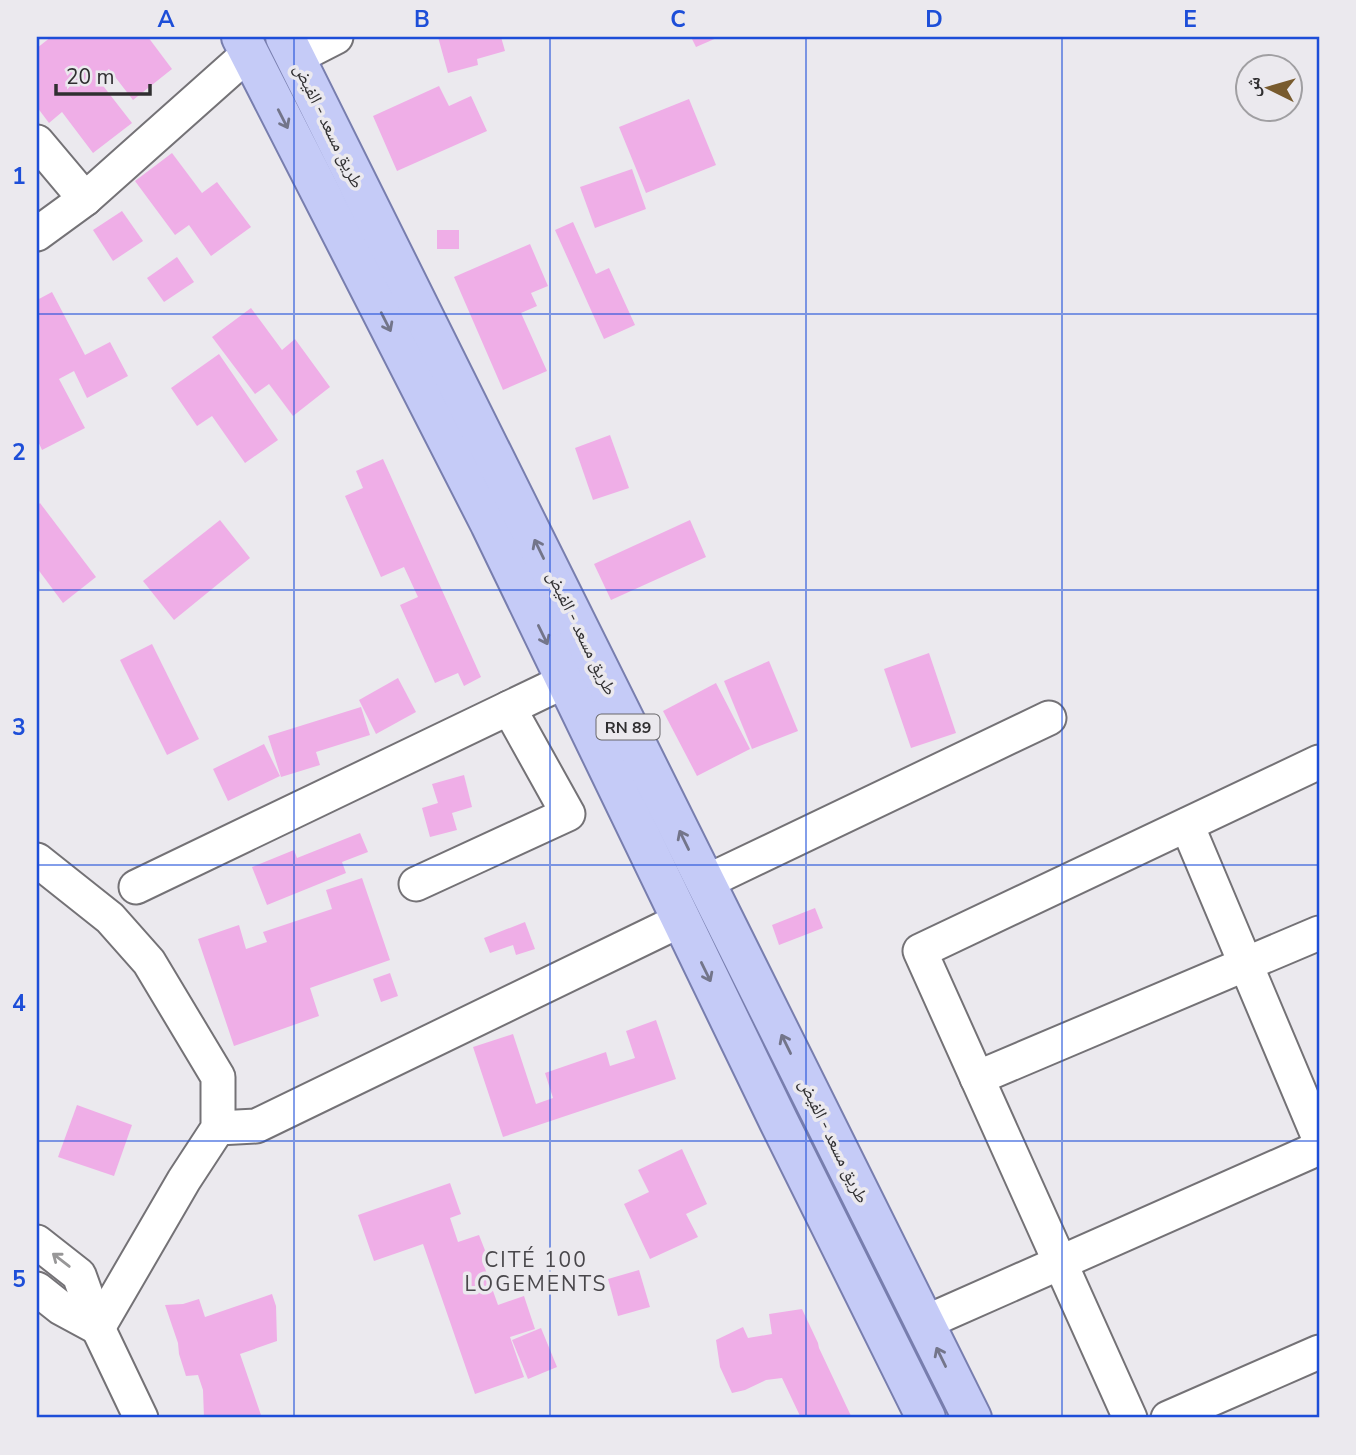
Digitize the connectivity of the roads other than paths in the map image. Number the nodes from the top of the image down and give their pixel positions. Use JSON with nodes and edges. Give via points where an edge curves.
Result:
{"nodes":[{"id":1,"x":336,"y":37,"type":"edge"},
{"id":2,"x":245,"y":45,"type":"edge"},
{"id":3,"x":290,"y":47,"type":"edge"},
{"id":4,"x":37,"y":142,"type":"edge"},
{"id":5,"x":85,"y":199,"type":"junction"},
{"id":6,"x":37,"y":234,"type":"edge"},
{"id":7,"x":565,"y":681,"type":"junction"},
{"id":8,"x":509,"y":708,"type":"junction"},
{"id":9,"x":1049,"y":718,"type":"dead end"},
{"id":10,"x":1319,"y":762,"type":"edge"},
{"id":11,"x":1187,"y":825,"type":"junction"},
{"id":12,"x":37,"y":860,"type":"edge"},
{"id":13,"x":706,"y":882,"type":"junction"},
{"id":14,"x":416,"y":884,"type":"dead end"},
{"id":15,"x":136,"y":887,"type":"dead end"},
{"id":16,"x":681,"y":920,"type":"junction"},
{"id":17,"x":1319,"y":933,"type":"edge"},
{"id":18,"x":1246,"y":964,"type":"junction"},
{"id":19,"x":977,"y":1078,"type":"junction"},
{"id":20,"x":218,"y":1128,"type":"junction"},
{"id":21,"x":1319,"y":1138,"type":"edge"},
{"id":22,"x":1319,"y":1148,"type":"edge"},
{"id":23,"x":37,"y":1241,"type":"edge"},
{"id":24,"x":1060,"y":1263,"type":"junction"},
{"id":25,"x":37,"y":1289,"type":"edge"},
{"id":26,"x":925,"y":1323,"type":"junction"},
{"id":27,"x":98,"y":1328,"type":"junction"},
{"id":28,"x":1319,"y":1352,"type":"edge"},
{"id":29,"x":142,"y":1418,"type":"edge"},
{"id":30,"x":926,"y":1418,"type":"edge"},
{"id":31,"x":972,"y":1418,"type":"edge"},
{"id":32,"x":1129,"y":1418,"type":"edge"},
{"id":33,"x":1168,"y":1418,"type":"edge"}],
"edges":[{"from":1,"to":3,"type":"street"},
{"from":2,"to":5,"type":"street"},
{"from":2,"to":7,"type":"main road","name":"طريق مسعد - الفيض","number":"RN 89","one_way":true,"via":[[490,524]]},
{"from":13,"to":3,"type":"main road","name":"طريق مسعد - الفيض","number":"RN 89","one_way":true},
{"from":4,"to":5,"type":"street"},
{"from":5,"to":6,"type":"street"},
{"from":7,"to":8,"type":"street"},
{"from":7,"to":16,"type":"main road","name":"طريق مسعد - الفيض","number":"RN 89"},
{"from":8,"to":14,"type":"street","via":[[568,814]]},
{"from":8,"to":15,"type":"street"},
{"from":9,"to":13,"type":"street"},
{"from":10,"to":11,"type":"street"},
{"from":11,"to":18,"type":"street"},
{"from":11,"to":19,"type":"street","via":[[920,951]]},
{"from":12,"to":20,"type":"street","via":[[110,918],[149,962],[218,1077]]},
{"from":26,"to":13,"type":"main road","name":"طريق مسعد - الفيض","number":"RN 89","one_way":true},
{"from":16,"to":20,"type":"street","via":[[256,1126]]},
{"from":16,"to":30,"type":"main road","name":"طريق مسعد - الفيض","number":"RN 89","one_way":true},
{"from":17,"to":18,"type":"street"},
{"from":18,"to":19,"type":"street"},
{"from":18,"to":21,"type":"street"},
{"from":19,"to":24,"type":"street"},
{"from":20,"to":27,"type":"street"},
{"from":22,"to":24,"type":"street"},
{"from":27,"to":23,"type":"street","one_way":true,"via":[[79,1275]]},
{"from":24,"to":26,"type":"street"},
{"from":24,"to":32,"type":"street"},
{"from":25,"to":27,"type":"street"},
{"from":31,"to":26,"type":"main road","name":"طريق مسعد - الفيض","number":"RN 89","one_way":true},
{"from":27,"to":29,"type":"street"},
{"from":28,"to":33,"type":"street"}]}
